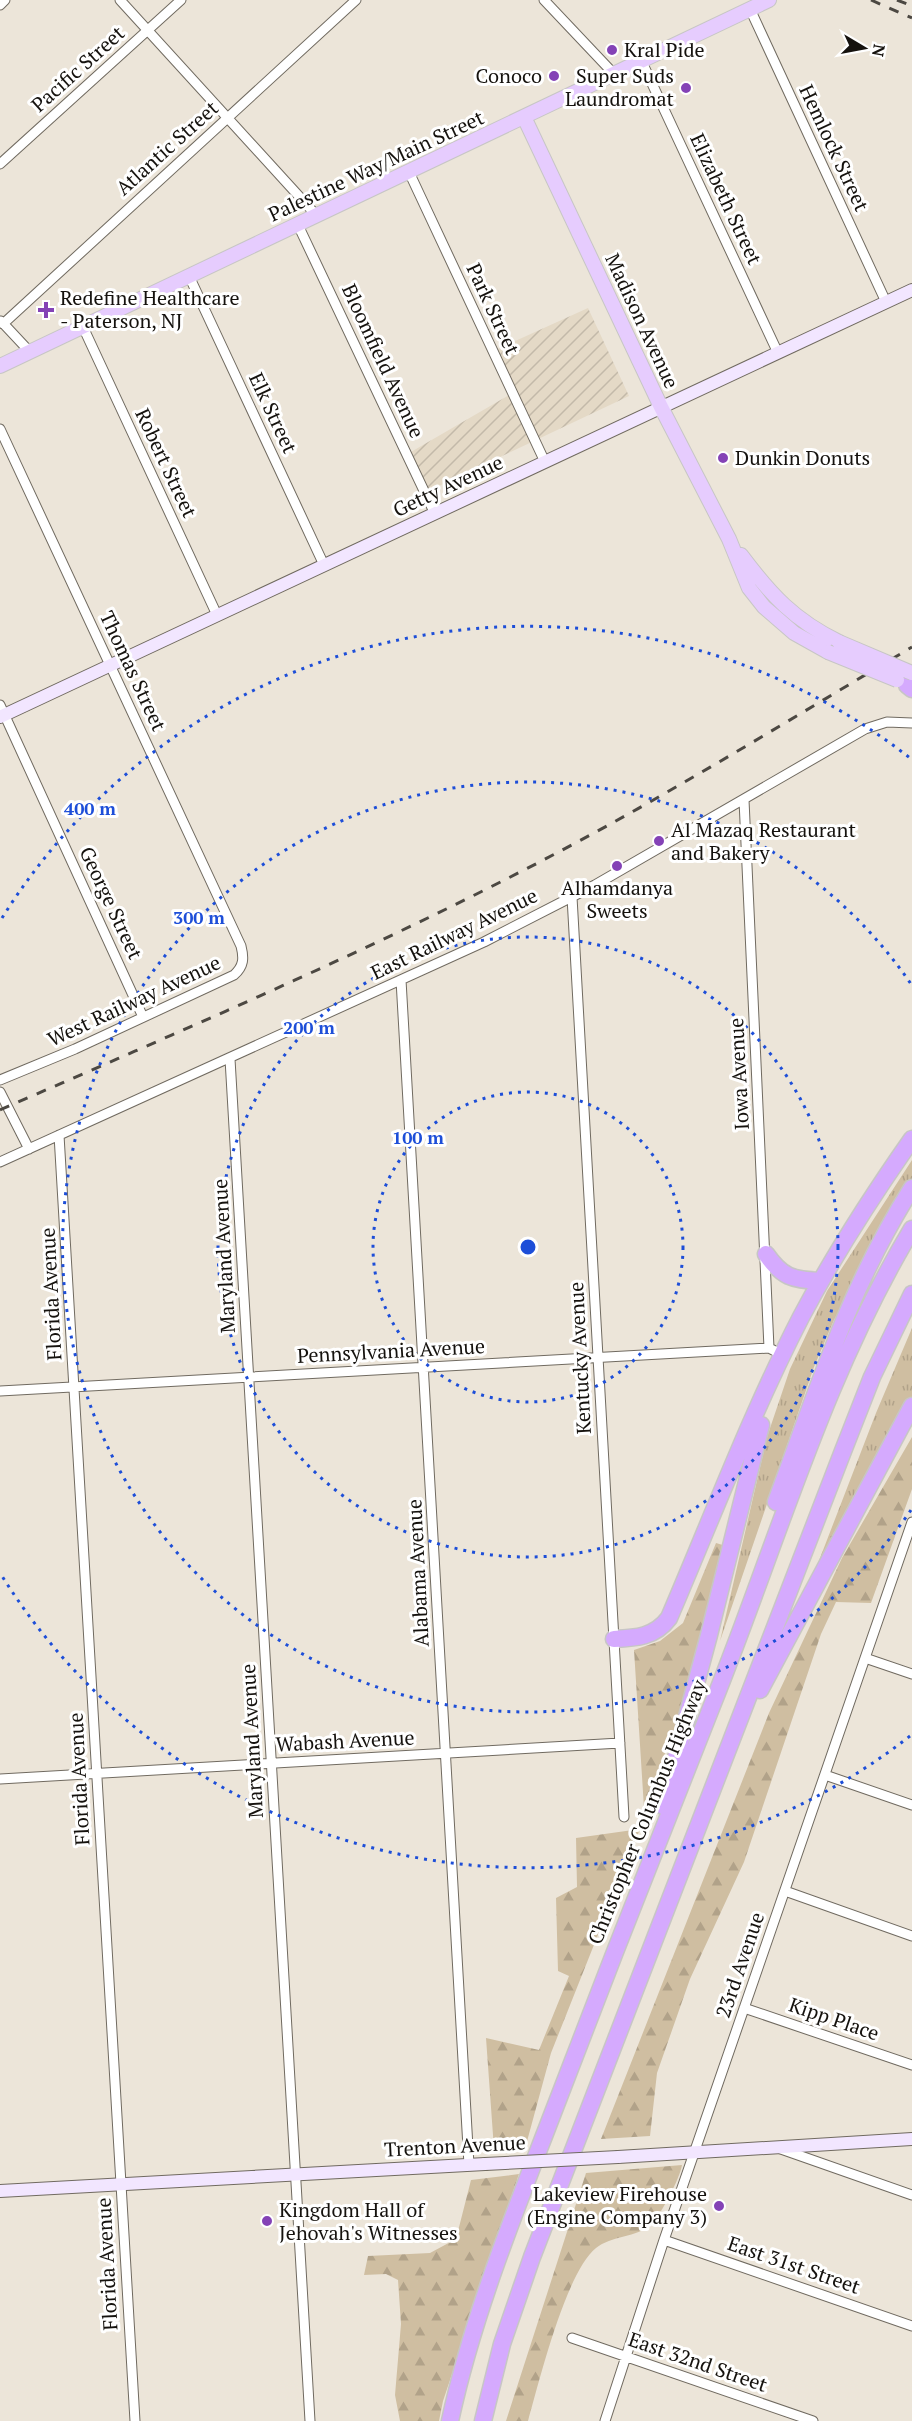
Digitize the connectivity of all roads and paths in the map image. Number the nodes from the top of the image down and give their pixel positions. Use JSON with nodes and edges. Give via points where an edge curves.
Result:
{"nodes":[{"id":1,"x":5,"y":0,"type":"edge"},
{"id":2,"x":120,"y":0,"type":"edge"},
{"id":3,"x":181,"y":0,"type":"edge"},
{"id":4,"x":356,"y":0,"type":"edge"},
{"id":5,"x":544,"y":0,"type":"edge"},
{"id":6,"x":769,"y":0,"type":"edge"},
{"id":7,"x":0,"y":4,"type":"edge"},
{"id":8,"x":750,"y":9,"type":"junction"},
{"id":9,"x":148,"y":30,"type":"junction"},
{"id":10,"x":642,"y":60,"type":"junction"},
{"id":11,"x":614,"y":74,"type":"junction"},
{"id":12,"x":227,"y":117,"type":"junction"},
{"id":13,"x":525,"y":117,"type":"junction"},
{"id":14,"x":0,"y":164,"type":"edge"},
{"id":15,"x":409,"y":172,"type":"junction"},
{"id":16,"x":316,"y":216,"type":"junction"},
{"id":17,"x":298,"y":225,"type":"junction"},
{"id":18,"x":189,"y":276,"type":"junction"},
{"id":19,"x":912,"y":290,"type":"edge"},
{"id":20,"x":886,"y":302,"type":"junction"},
{"id":21,"x":2,"y":322,"type":"edge"},
{"id":22,"x":83,"y":327,"type":"junction"},
{"id":23,"x":30,"y":352,"type":"junction"},
{"id":24,"x":778,"y":353,"type":"junction"},
{"id":25,"x":0,"y":366,"type":"edge"},
{"id":26,"x":661,"y":407,"type":"junction"},
{"id":27,"x":0,"y":429,"type":"edge"},
{"id":28,"x":545,"y":462,"type":"junction"},
{"id":29,"x":435,"y":514,"type":"junction"},
{"id":30,"x":324,"y":565,"type":"junction"},
{"id":31,"x":217,"y":615,"type":"junction"},
{"id":32,"x":111,"y":665,"type":"junction"},
{"id":33,"x":908,"y":683,"type":"edge"},
{"id":34,"x":2,"y":713,"type":"edge"},
{"id":35,"x":912,"y":723,"type":"edge"},
{"id":36,"x":744,"y":800,"type":"junction"},
{"id":37,"x":572,"y":897,"type":"junction"},
{"id":38,"x":232,"y":928,"type":"joint"},
{"id":39,"x":402,"y":980,"type":"junction"},
{"id":40,"x":143,"y":1017,"type":"junction"},
{"id":41,"x":230,"y":1059,"type":"junction"},
{"id":42,"x":0,"y":1080,"type":"edge"},
{"id":43,"x":0,"y":1092,"type":"edge"},
{"id":44,"x":59,"y":1135,"type":"junction"},
{"id":45,"x":912,"y":1139,"type":"edge"},
{"id":46,"x":28,"y":1149,"type":"junction"},
{"id":47,"x":0,"y":1162,"type":"edge"},
{"id":48,"x":912,"y":1188,"type":"edge"},
{"id":49,"x":912,"y":1230,"type":"edge"},
{"id":50,"x":766,"y":1254,"type":"junction"},
{"id":51,"x":821,"y":1281,"type":"junction"},
{"id":52,"x":912,"y":1294,"type":"edge"},
{"id":53,"x":776,"y":1351,"type":"junction"},
{"id":54,"x":598,"y":1358,"type":"junction"},
{"id":55,"x":425,"y":1366,"type":"junction"},
{"id":56,"x":249,"y":1377,"type":"junction"},
{"id":57,"x":772,"y":1377,"type":"junction"},
{"id":58,"x":74,"y":1387,"type":"junction"},
{"id":59,"x":0,"y":1391,"type":"edge"},
{"id":60,"x":912,"y":1406,"type":"edge"},
{"id":61,"x":912,"y":1522,"type":"edge"},
{"id":62,"x":908,"y":1544,"type":"edge"},
{"id":63,"x":614,"y":1639,"type":"junction"},
{"id":64,"x":865,"y":1658,"type":"junction"},
{"id":65,"x":912,"y":1674,"type":"edge"},
{"id":66,"x":719,"y":1688,"type":"junction"},
{"id":67,"x":620,"y":1743,"type":"junction"},
{"id":68,"x":445,"y":1753,"type":"junction"},
{"id":69,"x":271,"y":1763,"type":"junction"},
{"id":70,"x":722,"y":1763,"type":"junction"},
{"id":71,"x":97,"y":1773,"type":"junction"},
{"id":72,"x":825,"y":1775,"type":"junction"},
{"id":73,"x":0,"y":1779,"type":"edge"},
{"id":74,"x":912,"y":1805,"type":"edge"},
{"id":75,"x":624,"y":1817,"type":"dead end"},
{"id":76,"x":647,"y":1868,"type":"junction"},
{"id":77,"x":785,"y":1891,"type":"junction"},
{"id":78,"x":912,"y":1936,"type":"edge"},
{"id":79,"x":744,"y":2008,"type":"junction"},
{"id":80,"x":912,"y":2065,"type":"edge"},
{"id":81,"x":912,"y":2139,"type":"edge"},
{"id":82,"x":774,"y":2147,"type":"junction"},
{"id":83,"x":695,"y":2151,"type":"junction"},
{"id":84,"x":469,"y":2165,"type":"junction"},
{"id":85,"x":295,"y":2175,"type":"junction"},
{"id":86,"x":121,"y":2184,"type":"junction"},
{"id":87,"x":0,"y":2191,"type":"edge"},
{"id":88,"x":912,"y":2195,"type":"edge"},
{"id":89,"x":664,"y":2240,"type":"junction"},
{"id":90,"x":912,"y":2326,"type":"edge"},
{"id":91,"x":572,"y":2338,"type":"dead end"},
{"id":92,"x":628,"y":2357,"type":"junction"},
{"id":93,"x":135,"y":2421,"type":"edge"},
{"id":94,"x":310,"y":2421,"type":"edge"},
{"id":95,"x":450,"y":2421,"type":"edge"},
{"id":96,"x":483,"y":2421,"type":"edge"},
{"id":97,"x":605,"y":2421,"type":"edge"},
{"id":98,"x":813,"y":2421,"type":"edge"}],
"edges":[{"from":1,"to":7,"type":"street"},
{"from":2,"to":9,"type":"street"},
{"from":3,"to":9,"type":"street","name":"Pacific Street"},
{"from":4,"to":12,"type":"street","name":"Atlantic Street"},
{"from":5,"to":11,"type":"street"},
{"from":6,"to":8,"type":"main road","name":"Palestine Way/Main Street"},
{"from":8,"to":10,"type":"main road","name":"Palestine Way/Main Street"},
{"from":8,"to":20,"type":"street","name":"Hemlock Street"},
{"from":9,"to":12,"type":"street"},
{"from":9,"to":14,"type":"street","name":"Pacific Street"},
{"from":10,"to":11,"type":"main road","name":"Palestine Way/Main Street"},
{"from":10,"to":24,"type":"street","name":"Elizabeth Street"},
{"from":11,"to":13,"type":"main road","name":"Palestine Way/Main Street"},
{"from":12,"to":16,"type":"street"},
{"from":12,"to":21,"type":"street","name":"Atlantic Street"},
{"from":13,"to":15,"type":"main road","name":"Palestine Way/Main Street"},
{"from":13,"to":26,"type":"main road","name":"Madison Avenue"},
{"from":15,"to":16,"type":"main road","name":"Palestine Way/Main Street"},
{"from":15,"to":28,"type":"street","name":"Park Street"},
{"from":16,"to":17,"type":"main road","name":"Palestine Way/Main Street"},
{"from":17,"to":18,"type":"main road","name":"Palestine Way/Main Street"},
{"from":17,"to":29,"type":"street","name":"Bloomfield Avenue"},
{"from":18,"to":22,"type":"main road","name":"Palestine Way/Main Street"},
{"from":18,"to":30,"type":"street","name":"Elk Street"},
{"from":19,"to":20,"type":"street","name":"Getty Avenue"},
{"from":20,"to":24,"type":"street","name":"Getty Avenue"},
{"from":21,"to":23,"type":"street"},
{"from":22,"to":23,"type":"main road","name":"Palestine Way/Main Street"},
{"from":22,"to":31,"type":"street","name":"Robert Street"},
{"from":23,"to":25,"type":"main road","name":"Palestine Way/Main Street"},
{"from":24,"to":26,"type":"street","name":"Getty Avenue"},
{"from":26,"to":28,"type":"street","name":"Getty Avenue"},
{"from":26,"to":33,"type":"main road","name":"Madison Avenue","bridge":true,"via":[[729,539],[748,588],[764,607],[794,633],[834,647]]},
{"from":27,"to":32,"type":"street","name":"Thomas Street"},
{"from":28,"to":29,"type":"street","name":"Getty Avenue"},
{"from":29,"to":30,"type":"street","name":"Getty Avenue"},
{"from":30,"to":31,"type":"street","name":"Getty Avenue"},
{"from":31,"to":32,"type":"street","name":"Getty Avenue"},
{"from":32,"to":34,"type":"street","name":"Getty Avenue"},
{"from":32,"to":38,"type":"street","name":"Thomas Street"},
{"from":34,"to":40,"type":"street","name":"George Street"},
{"from":35,"to":36,"type":"street","name":"East Railway Avenue","via":[[887,722],[865,729]]},
{"from":36,"to":37,"type":"street","name":"East Railway Avenue"},
{"from":36,"to":50,"type":"street","name":"Iowa Avenue"},
{"from":37,"to":39,"type":"street","name":"East Railway Avenue"},
{"from":37,"to":54,"type":"street","name":"Kentucky Avenue"},
{"from":38,"to":40,"type":"street","name":"West Railway Avenue","via":[[243,955],[240,970]]},
{"from":39,"to":41,"type":"street","name":"East Railway Avenue"},
{"from":39,"to":55,"type":"street","name":"Alabama Avenue"},
{"from":40,"to":42,"type":"street","name":"West Railway Avenue"},
{"from":41,"to":44,"type":"street","name":"East Railway Avenue"},
{"from":41,"to":56,"type":"street","name":"Maryland Avenue"},
{"from":43,"to":46,"type":"street"},
{"from":44,"to":46,"type":"street","name":"East Railway Avenue"},
{"from":44,"to":58,"type":"street","name":"Florida Avenue"},
{"from":45,"to":51,"type":"highway"},
{"from":46,"to":47,"type":"street","name":"East Railway Avenue"},
{"from":48,"to":66,"type":"highway","via":[[871,1259],[845,1315],[722,1649]]},
{"from":49,"to":66,"type":"highway","name":"Christopher Columbus Highway","via":[[838,1374]]},
{"from":50,"to":51,"type":"highway","via":[[778,1271],[793,1278]]},
{"from":50,"to":53,"type":"street","name":"Iowa Avenue"},
{"from":51,"to":53,"type":"highway"},
{"from":52,"to":70,"type":"highway","via":[[872,1377]]},
{"from":53,"to":54,"type":"street","name":"Pennsylvania Avenue"},
{"from":53,"to":57,"type":"highway"},
{"from":54,"to":55,"type":"street","name":"Pennsylvania Avenue"},
{"from":54,"to":63,"type":"street","name":"Kentucky Avenue"},
{"from":55,"to":56,"type":"street","name":"Pennsylvania Avenue"},
{"from":55,"to":68,"type":"street","name":"Alabama Avenue"},
{"from":56,"to":58,"type":"street","name":"Pennsylvania Avenue"},
{"from":56,"to":69,"type":"street","name":"Maryland Avenue"},
{"from":57,"to":63,"type":"highway","via":[[669,1618],[650,1634]]},
{"from":57,"to":76,"type":"highway"},
{"from":58,"to":59,"type":"street","name":"Pennsylvania Avenue"},
{"from":58,"to":71,"type":"street","name":"Florida Avenue"},
{"from":60,"to":70,"type":"highway"},
{"from":61,"to":62,"type":"street","name":"23rd Avenue"},
{"from":62,"to":64,"type":"street","name":"23rd Avenue"},
{"from":63,"to":67,"type":"street","name":"Kentucky Avenue"},
{"from":64,"to":65,"type":"street"},
{"from":64,"to":72,"type":"street","name":"23rd Avenue"},
{"from":66,"to":76,"type":"highway","name":"Christopher Columbus Highway"},
{"from":67,"to":68,"type":"street","name":"Wabash Avenue"},
{"from":67,"to":75,"type":"street","name":"Kentucky Avenue"},
{"from":68,"to":69,"type":"street","name":"Wabash Avenue"},
{"from":68,"to":84,"type":"street","name":"Alabama Avenue"},
{"from":69,"to":71,"type":"street","name":"Wabash Avenue"},
{"from":69,"to":85,"type":"street","name":"Maryland Avenue"},
{"from":70,"to":96,"type":"highway","via":[[532,2257],[502,2344]]},
{"from":71,"to":73,"type":"street","name":"Wabash Avenue"},
{"from":71,"to":86,"type":"street","name":"Florida Avenue"},
{"from":72,"to":74,"type":"street"},
{"from":72,"to":77,"type":"street","name":"23rd Avenue"},
{"from":76,"to":95,"type":"highway","name":"Christopher Columbus Highway","via":[[498,2257]]},
{"from":77,"to":78,"type":"street"},
{"from":77,"to":79,"type":"street","name":"23rd Avenue"},
{"from":79,"to":80,"type":"street","name":"Kipp Place"},
{"from":79,"to":83,"type":"street","name":"23rd Avenue"},
{"from":81,"to":82,"type":"street","name":"Trenton Avenue"},
{"from":82,"to":83,"type":"street","name":"Trenton Avenue"},
{"from":82,"to":88,"type":"street"},
{"from":83,"to":84,"type":"street","name":"Trenton Avenue","bridge":true},
{"from":83,"to":89,"type":"street","name":"23rd Avenue"},
{"from":84,"to":85,"type":"street","name":"Trenton Avenue"},
{"from":85,"to":86,"type":"street","name":"Trenton Avenue"},
{"from":85,"to":94,"type":"street","name":"Maryland Avenue"},
{"from":86,"to":87,"type":"street","name":"Trenton Avenue"},
{"from":86,"to":93,"type":"street","name":"Florida Avenue"},
{"from":89,"to":90,"type":"street","name":"East 31st Street"},
{"from":89,"to":92,"type":"street","name":"23rd Avenue"},
{"from":91,"to":92,"type":"street","name":"East 32nd Street"},
{"from":92,"to":97,"type":"street","name":"23rd Avenue"},
{"from":92,"to":98,"type":"street","name":"East 32nd Street"}]}
